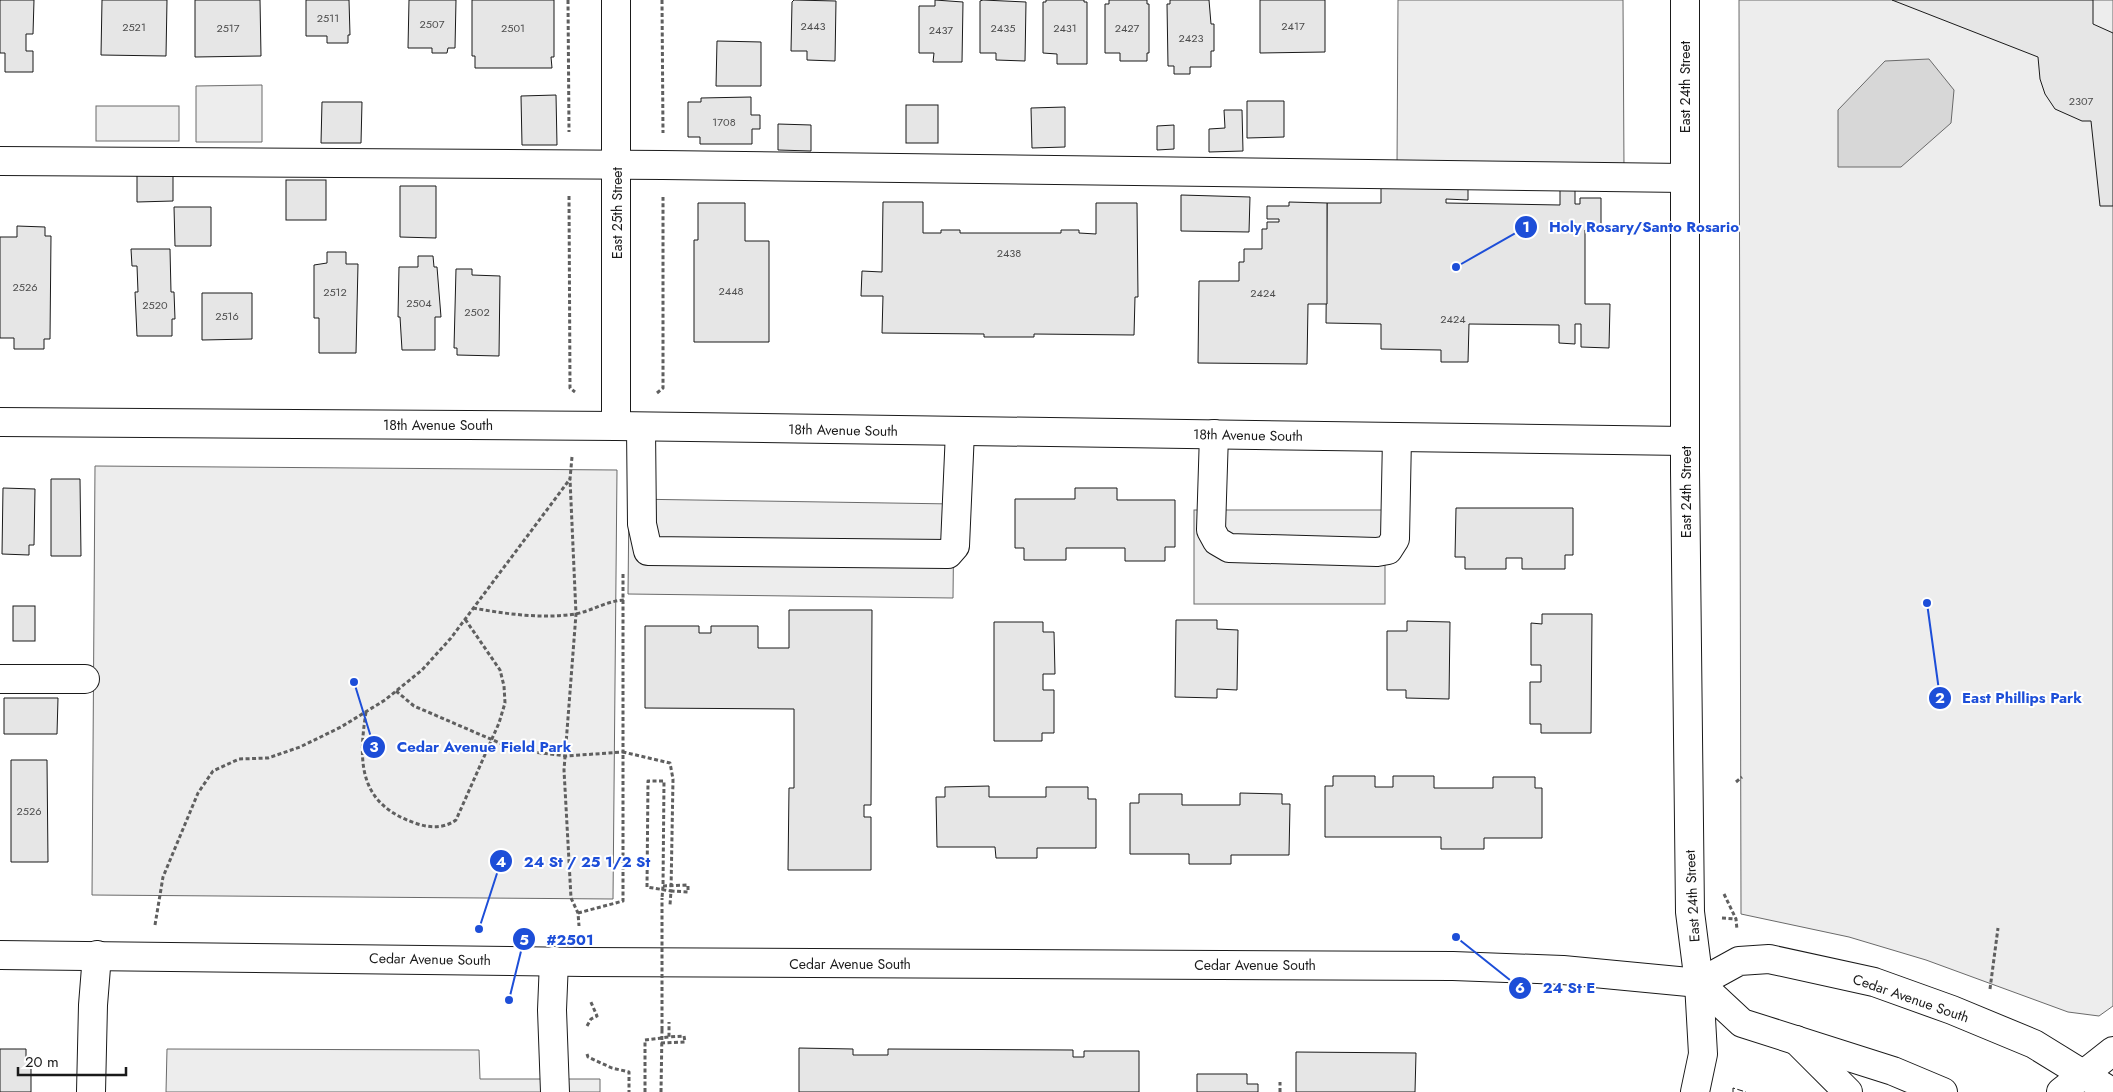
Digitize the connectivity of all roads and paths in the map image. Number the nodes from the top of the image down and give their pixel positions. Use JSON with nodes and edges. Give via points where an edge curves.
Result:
{"nodes":[{"id":1,"x":616,"y":0,"type":"edge"},
{"id":2,"x":662,"y":0,"type":"edge"},
{"id":3,"x":1685,"y":0,"type":"edge"},
{"id":4,"x":0,"y":161,"type":"edge"},
{"id":5,"x":617,"y":164,"type":"junction"},
{"id":6,"x":663,"y":165,"type":"junction"},
{"id":7,"x":1685,"y":178,"type":"junction"},
{"id":8,"x":650,"y":397,"type":"dead end"},
{"id":9,"x":0,"y":422,"type":"edge"},
{"id":10,"x":628,"y":427,"type":"junction"},
{"id":11,"x":960,"y":431,"type":"junction"},
{"id":12,"x":1214,"y":434,"type":"junction"},
{"id":13,"x":1397,"y":437,"type":"junction"},
{"id":14,"x":1685,"y":441,"type":"junction"},
{"id":15,"x":572,"y":454,"type":"dead end"},
{"id":16,"x":570,"y":479,"type":"junction"},
{"id":17,"x":623,"y":571,"type":"dead end"},
{"id":18,"x":624,"y":600,"type":"junction"},
{"id":19,"x":473,"y":608,"type":"junction"},
{"id":20,"x":576,"y":614,"type":"junction"},
{"id":21,"x":465,"y":619,"type":"junction"},
{"id":22,"x":0,"y":679,"type":"edge"},
{"id":23,"x":85,"y":679,"type":"dead end"},
{"id":24,"x":396,"y":691,"type":"junction"},
{"id":25,"x":366,"y":712,"type":"junction"},
{"id":26,"x":491,"y":739,"type":"junction"},
{"id":27,"x":623,"y":752,"type":"junction"},
{"id":28,"x":566,"y":756,"type":"junction"},
{"id":29,"x":1742,"y":777,"type":"dead end"},
{"id":30,"x":1736,"y":782,"type":"dead end"},
{"id":31,"x":663,"y":886,"type":"junction"},
{"id":32,"x":671,"y":891,"type":"junction"},
{"id":33,"x":670,"y":904,"type":"dead end"},
{"id":34,"x":578,"y":913,"type":"junction"},
{"id":35,"x":1722,"y":918,"type":"dead end"},
{"id":36,"x":579,"y":926,"type":"dead end"},
{"id":37,"x":1998,"y":928,"type":"dead end"},
{"id":38,"x":1737,"y":931,"type":"dead end"},
{"id":39,"x":0,"y":955,"type":"edge"},
{"id":40,"x":97,"y":955,"type":"junction"},
{"id":41,"x":156,"y":956,"type":"junction"},
{"id":42,"x":554,"y":961,"type":"junction"},
{"id":43,"x":1699,"y":983,"type":"junction"},
{"id":44,"x":1990,"y":990,"type":"dead end"},
{"id":45,"x":590,"y":1000,"type":"dead end"},
{"id":46,"x":669,"y":1022,"type":"dead end"},
{"id":47,"x":586,"y":1034,"type":"dead end"},
{"id":48,"x":669,"y":1037,"type":"junction"},
{"id":49,"x":1796,"y":1040,"type":"junction"},
{"id":50,"x":661,"y":1043,"type":"junction"},
{"id":51,"x":586,"y":1050,"type":"dead end"},
{"id":52,"x":2113,"y":1051,"type":"edge"},
{"id":53,"x":2084,"y":1076,"type":"junction"},
{"id":54,"x":1280,"y":1082,"type":"dead end"},
{"id":55,"x":90,"y":1092,"type":"edge"},
{"id":56,"x":555,"y":1092,"type":"edge"},
{"id":57,"x":629,"y":1092,"type":"edge"},
{"id":58,"x":645,"y":1092,"type":"edge"},
{"id":59,"x":662,"y":1092,"type":"edge"},
{"id":60,"x":1280,"y":1092,"type":"edge"},
{"id":61,"x":1695,"y":1092,"type":"edge"},
{"id":62,"x":1848,"y":1092,"type":"edge"},
{"id":63,"x":1943,"y":1092,"type":"edge"},
{"id":64,"x":2061,"y":1092,"type":"edge"},
{"id":65,"x":2112,"y":1092,"type":"edge"}],
"edges":[{"from":1,"to":5,"type":"main road","name":"East 25th Street"},
{"from":2,"to":6,"type":"path"},
{"from":3,"to":7,"type":"main road","name":"East 24th Street"},
{"from":4,"to":5,"type":"main road"},
{"from":5,"to":6,"type":"main road"},
{"from":5,"to":10,"type":"main road","name":"East 25th Street"},
{"from":6,"to":7,"type":"main road"},
{"from":6,"to":8,"type":"path","via":[[663,388]]},
{"from":7,"to":14,"type":"main road","name":"East 24th Street"},
{"from":9,"to":10,"type":"main road","name":"18th Avenue South"},
{"from":10,"to":11,"type":"main road","name":"18th Avenue South"},
{"from":10,"to":11,"type":"main road","name":"East 25th Street","via":[[648,551],[740,553],[948,554],[955,546]]},
{"from":11,"to":12,"type":"main road","name":"18th Avenue South"},
{"from":12,"to":13,"type":"main road","name":"18th Avenue South"},
{"from":12,"to":13,"type":"main road","via":[[1211,530],[1217,541],[1229,548],[1376,552],[1388,550],[1395,539]]},
{"from":13,"to":14,"type":"main road","name":"18th Avenue South"},
{"from":14,"to":43,"type":"main road","name":"East 24th Street","via":[[1690,912]]},
{"from":15,"to":16,"type":"path"},
{"from":16,"to":19,"type":"path"},
{"from":16,"to":20,"type":"path"},
{"from":17,"to":18,"type":"path"},
{"from":18,"to":20,"type":"path","via":[[611,601]]},
{"from":18,"to":27,"type":"path"},
{"from":19,"to":20,"type":"path","via":[[545,616]]},
{"from":19,"to":21,"type":"path"},
{"from":20,"to":28,"type":"path"},
{"from":21,"to":24,"type":"path","via":[[422,670]]},
{"from":21,"to":26,"type":"path","via":[[497,664],[504,686],[505,703]]},
{"from":22,"to":23,"type":"main road"},
{"from":24,"to":25,"type":"path"},
{"from":24,"to":26,"type":"path","via":[[414,706]]},
{"from":25,"to":26,"type":"path","via":[[361,743],[362,766],[369,787],[381,804],[398,817],[425,826],[447,826],[456,820]]},
{"from":25,"to":41,"type":"path","via":[[300,747],[268,758],[238,759],[213,771],[198,793],[163,877],[155,921]]},
{"from":26,"to":28,"type":"path","via":[[516,750]]},
{"from":27,"to":28,"type":"path"},
{"from":27,"to":32,"type":"path","via":[[670,763],[673,779]]},
{"from":27,"to":34,"type":"path","via":[[624,901]]},
{"from":28,"to":34,"type":"path","via":[[571,898]]},
{"from":29,"to":30,"type":"path"},
{"from":31,"to":32,"type":"path","via":[[688,885],[688,892]]},
{"from":31,"to":32,"type":"path","via":[[664,781],[648,781],[647,887]]},
{"from":31,"to":50,"type":"path","bridge":true},
{"from":32,"to":33,"type":"path"},
{"from":34,"to":36,"type":"path"},
{"from":35,"to":38,"type":"path","via":[[1736,919]]},
{"from":37,"to":44,"type":"path"},
{"from":39,"to":40,"type":"main road","name":"Cedar Avenue South"},
{"from":40,"to":41,"type":"main road","name":"Cedar Avenue South"},
{"from":40,"to":55,"type":"main road"},
{"from":41,"to":42,"type":"main road","name":"Cedar Avenue South"},
{"from":42,"to":43,"type":"main road","name":"Cedar Avenue South","via":[[1453,966],[1563,970]]},
{"from":42,"to":56,"type":"main road"},
{"from":43,"to":49,"type":"main road","via":[[1742,1023]]},
{"from":43,"to":53,"type":"main road","name":"Cedar Avenue South","via":[[1739,961],[1769,959],[1874,982],[2034,1044]]},
{"from":43,"to":61,"type":"main road","name":"East 24th Street","via":[[1702,1054]]},
{"from":45,"to":47,"type":"path","via":[[597,1016],[587,1025]]},
{"from":46,"to":48,"type":"path"},
{"from":48,"to":50,"type":"path","via":[[684,1036],[685,1042]]},
{"from":48,"to":58,"type":"path","via":[[646,1040]]},
{"from":49,"to":62,"type":"main road"},
{"from":49,"to":63,"type":"main road","via":[[1893,1070]]},
{"from":50,"to":59,"type":"path"},
{"from":51,"to":57,"type":"path","via":[[588,1057],[629,1072]]},
{"from":52,"to":53,"type":"main road"},
{"from":53,"to":64,"type":"main road"},
{"from":53,"to":65,"type":"main road","name":"Cedar Avenue South"},
{"from":54,"to":60,"type":"path"}]}
